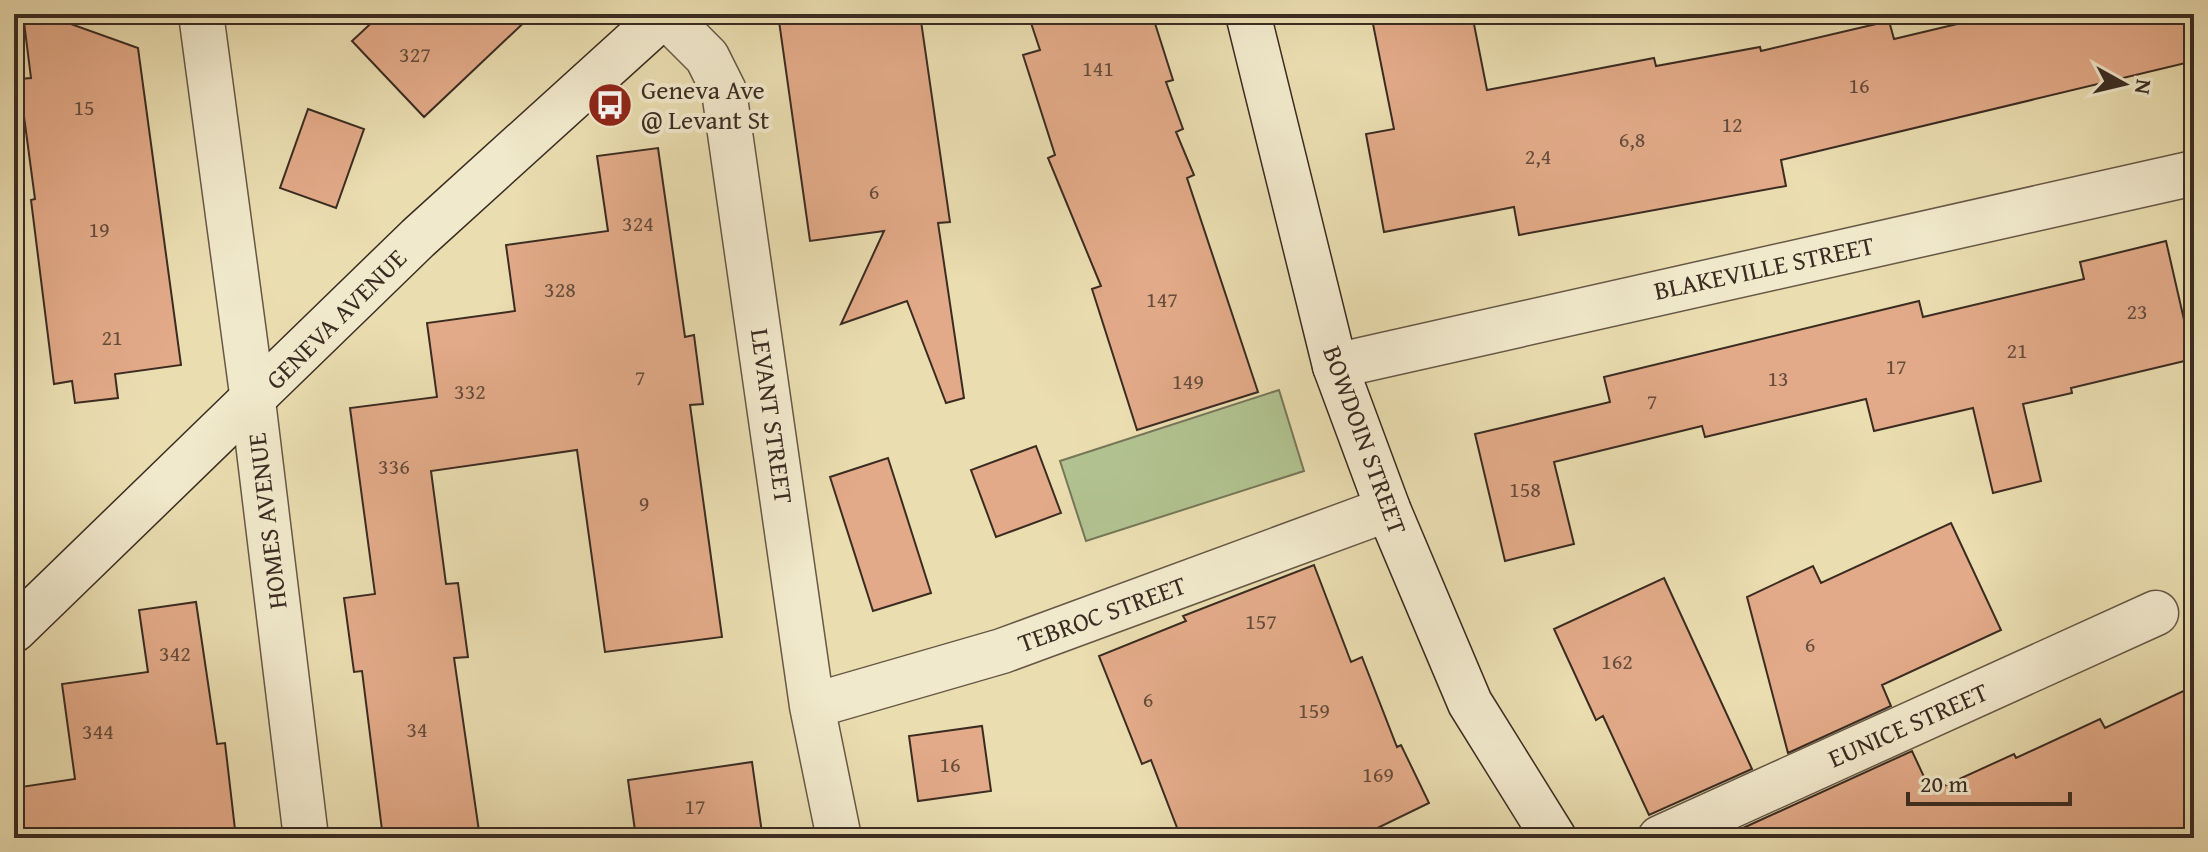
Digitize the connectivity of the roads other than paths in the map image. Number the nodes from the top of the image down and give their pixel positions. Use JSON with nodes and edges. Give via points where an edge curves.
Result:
{"nodes":[{"id":1,"x":201,"y":14,"type":"edge"},
{"id":2,"x":664,"y":14,"type":"edge"},
{"id":3,"x":1248,"y":14,"type":"edge"},
{"id":4,"x":2194,"y":173,"type":"edge"},
{"id":5,"x":1335,"y":366,"type":"junction"},
{"id":6,"x":253,"y":401,"type":"junction"},
{"id":7,"x":1388,"y":509,"type":"junction"},
{"id":8,"x":2156,"y":613,"type":"dead end"},
{"id":9,"x":14,"y":630,"type":"edge"},
{"id":10,"x":812,"y":706,"type":"junction"},
{"id":11,"x":306,"y":838,"type":"edge"},
{"id":12,"x":839,"y":838,"type":"edge"},
{"id":13,"x":1554,"y":838,"type":"edge"},
{"id":14,"x":1660,"y":838,"type":"edge"}],
"edges":[{"from":1,"to":6,"type":"street","name":"HOMES AVENUE"},
{"from":2,"to":6,"type":"street","name":"GENEVA AVENUE","via":[[418,238]]},
{"from":2,"to":10,"type":"street","name":"LEVANT STREET","via":[[707,57],[724,91]]},
{"from":3,"to":5,"type":"street","name":"BOWDOIN STREET"},
{"from":4,"to":5,"type":"street","name":"BLAKEVILLE STREET"},
{"from":5,"to":7,"type":"street","name":"BOWDOIN STREET"},
{"from":6,"to":9,"type":"street","name":"GENEVA AVENUE"},
{"from":6,"to":11,"type":"street","name":"HOMES AVENUE"},
{"from":7,"to":10,"type":"street","name":"TEBROC STREET","via":[[1002,651]]},
{"from":7,"to":13,"type":"street","name":"BOWDOIN STREET","via":[[1470,703]]},
{"from":8,"to":14,"type":"street","name":"EUNICE STREET"},
{"from":10,"to":12,"type":"street","name":"LEVANT STREET"}]}
